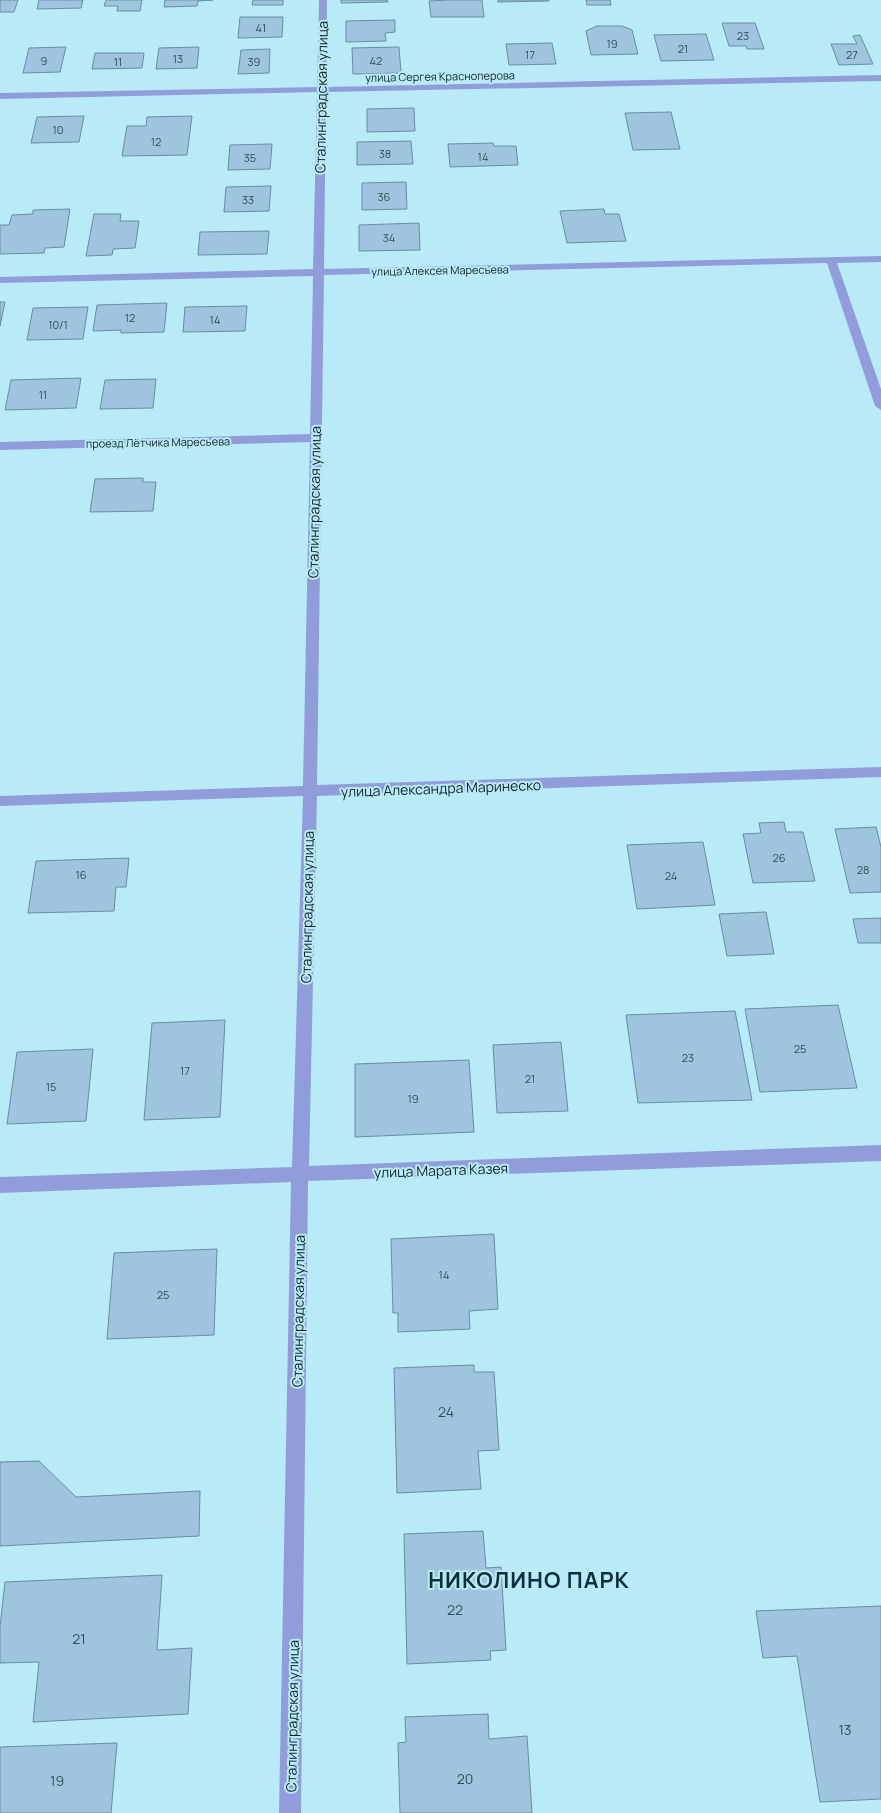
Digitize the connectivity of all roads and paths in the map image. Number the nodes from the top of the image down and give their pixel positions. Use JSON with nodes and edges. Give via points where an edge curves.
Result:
{"nodes":[{"id":1,"x":323,"y":0,"type":"edge"},
{"id":2,"x":881,"y":78,"type":"edge"},
{"id":3,"x":321,"y":90,"type":"junction"},
{"id":4,"x":0,"y":96,"type":"edge"},
{"id":5,"x":831,"y":260,"type":"junction"},
{"id":6,"x":881,"y":260,"type":"edge"},
{"id":7,"x":318,"y":272,"type":"junction"},
{"id":8,"x":0,"y":280,"type":"edge"},
{"id":9,"x":881,"y":406,"type":"edge"},
{"id":10,"x":315,"y":438,"type":"junction"},
{"id":11,"x":0,"y":446,"type":"edge"},
{"id":12,"x":881,"y":772,"type":"edge"},
{"id":13,"x":310,"y":792,"type":"junction"},
{"id":14,"x":0,"y":801,"type":"edge"},
{"id":15,"x":881,"y":1153,"type":"edge"},
{"id":16,"x":300,"y":1175,"type":"junction"},
{"id":17,"x":0,"y":1186,"type":"edge"},
{"id":18,"x":290,"y":1813,"type":"edge"}],
"edges":[{"from":1,"to":3,"type":"street","name":"Сталинградская улица"},
{"from":2,"to":3,"type":"street","name":"улица Сергея Красноперова"},
{"from":3,"to":4,"type":"street","name":"улица Сергея Красноперова"},
{"from":3,"to":7,"type":"street","name":"Сталинградская улица"},
{"from":5,"to":6,"type":"street","name":"улица Алексея Маресьева"},
{"from":5,"to":7,"type":"street","name":"улица Алексея Маресьева"},
{"from":5,"to":9,"type":"street"},
{"from":7,"to":8,"type":"street","name":"улица Алексея Маресьева"},
{"from":7,"to":10,"type":"street","name":"Сталинградская улица"},
{"from":10,"to":11,"type":"street","name":"проезд Лётчика Маресьева"},
{"from":10,"to":13,"type":"street","name":"Сталинградская улица"},
{"from":12,"to":13,"type":"street","name":"улица Александра Маринеско"},
{"from":13,"to":14,"type":"street","name":"улица Александра Маринеско"},
{"from":13,"to":16,"type":"street","name":"Сталинградская улица"},
{"from":15,"to":16,"type":"street","name":"улица Марата Казея"},
{"from":16,"to":17,"type":"street","name":"улица Марата Казея"},
{"from":16,"to":18,"type":"street","name":"Сталинградская улица"}]}
